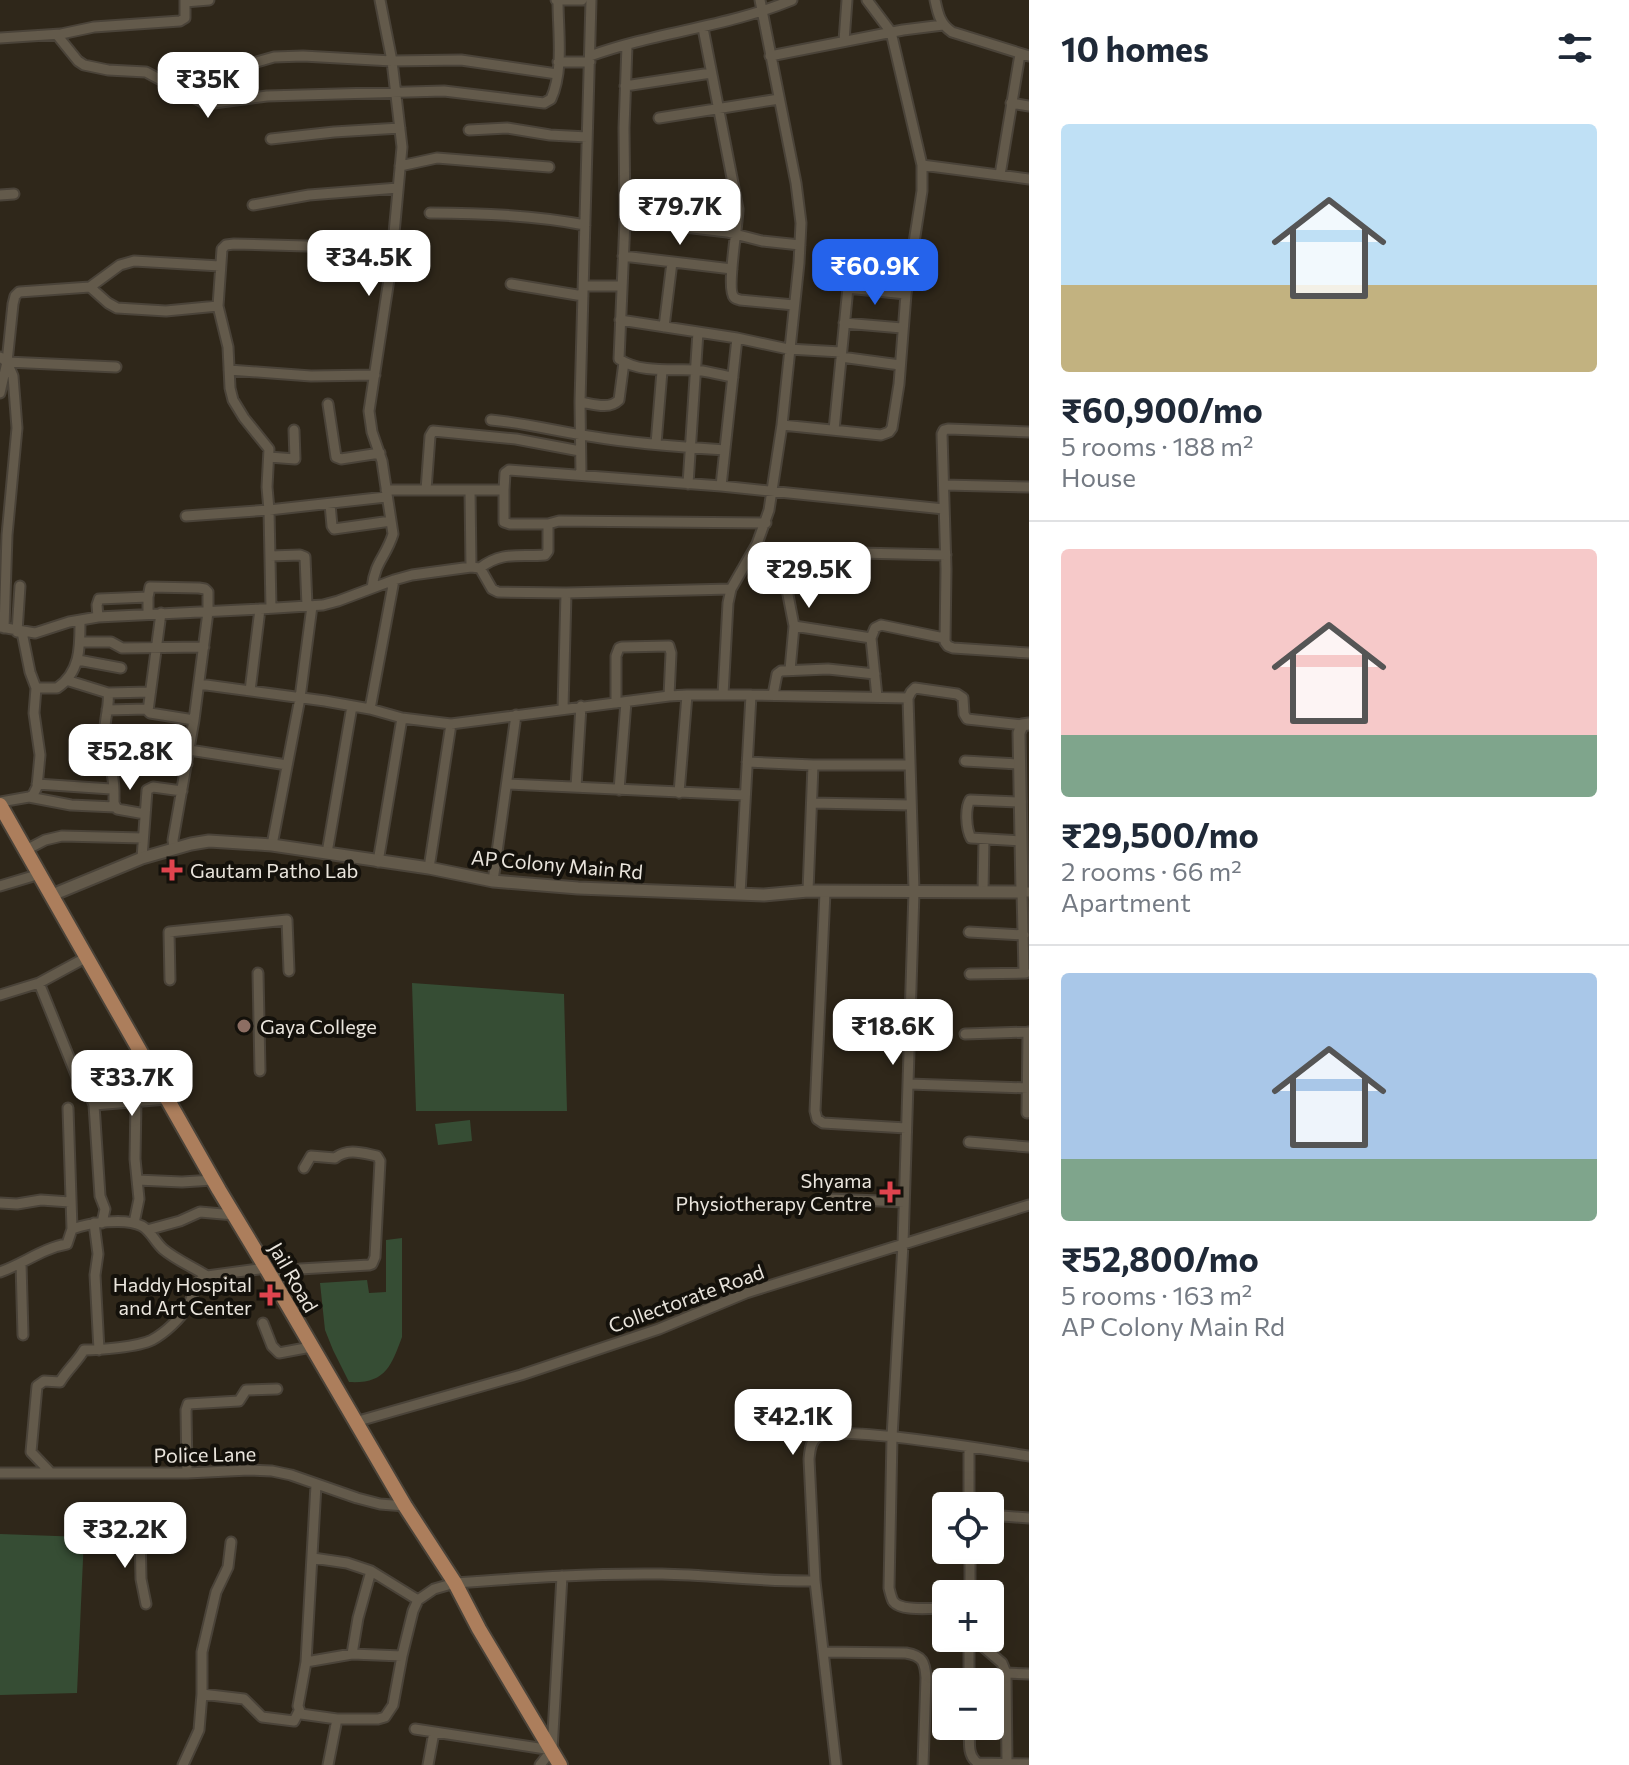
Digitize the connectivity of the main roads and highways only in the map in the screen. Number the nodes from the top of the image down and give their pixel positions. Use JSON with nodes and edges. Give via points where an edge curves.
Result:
{"nodes":[{"id":1,"x":0,"y":803,"type":"edge"},
{"id":2,"x":560,"y":1765,"type":"edge"}],
"edges":[{"from":1,"to":2,"type":"main road","name":"Jail Road","via":[[213,1180]]}]}
